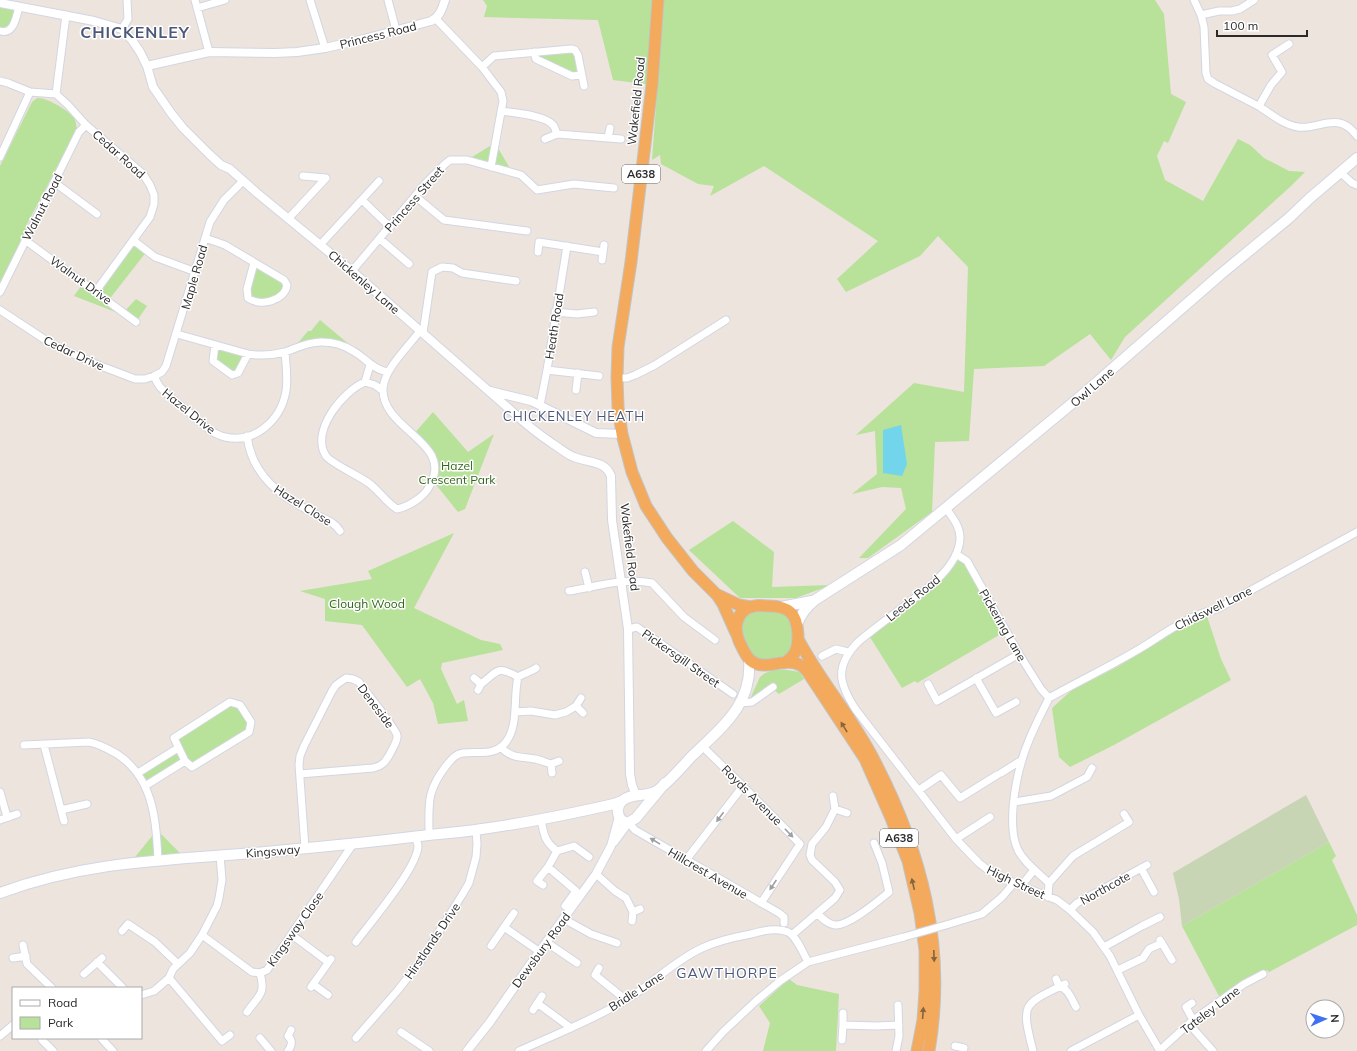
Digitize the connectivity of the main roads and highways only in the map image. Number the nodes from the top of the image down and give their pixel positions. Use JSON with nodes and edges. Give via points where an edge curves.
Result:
{"nodes":[{"id":1,"x":658,"y":0,"type":"edge"},
{"id":2,"x":1357,"y":158,"type":"edge"},
{"id":3,"x":717,"y":595,"type":"junction"},
{"id":4,"x":815,"y":600,"type":"junction"},
{"id":5,"x":751,"y":607,"type":"junction"},
{"id":6,"x":781,"y":607,"type":"junction"},
{"id":7,"x":797,"y":624,"type":"junction"},
{"id":8,"x":736,"y":633,"type":"junction"},
{"id":9,"x":798,"y":639,"type":"junction"},
{"id":10,"x":749,"y":658,"type":"junction"},
{"id":11,"x":784,"y":663,"type":"junction"},
{"id":12,"x":767,"y":666,"type":"junction"},
{"id":13,"x":748,"y":682,"type":"junction"},
{"id":14,"x":665,"y":783,"type":"junction"},
{"id":15,"x":637,"y":796,"type":"junction"},
{"id":16,"x":622,"y":800,"type":"junction"},
{"id":17,"x":643,"y":808,"type":"junction"},
{"id":18,"x":618,"y":816,"type":"junction"},
{"id":19,"x":544,"y":819,"type":"junction"},
{"id":20,"x":0,"y":893,"type":"edge"},
{"id":21,"x":917,"y":1051,"type":"edge"},
{"id":22,"x":929,"y":1051,"type":"edge"}],
"edges":[{"from":1,"to":3,"type":"highway","name":"Wakefield Road","number":"A638","via":[[652,85],[618,347],[618,407],[632,472],[646,506],[693,571]]},
{"from":2,"to":4,"type":"main road","name":"Owl Lane","via":[[1081,396],[901,545]]},
{"from":3,"to":5,"type":"highway","number":"A638","via":[[739,605]]},
{"from":3,"to":8,"type":"highway","number":"A638"},
{"from":4,"to":6,"type":"main road","name":"Owl Lane"},
{"from":4,"to":7,"type":"main road","name":"Owl Lane","via":[[807,607]]},
{"from":5,"to":6,"type":"highway","number":"A638"},
{"from":5,"to":8,"type":"highway","via":[[739,616]]},
{"from":6,"to":7,"type":"highway","via":[[792,614]]},
{"from":7,"to":9,"type":"highway","number":"A638"},
{"from":8,"to":10,"type":"highway","number":"A638"},
{"from":9,"to":11,"type":"highway","number":"A638","via":[[794,655]]},
{"from":9,"to":22,"type":"highway","number":"A638","one_way":true,"via":[[810,662],[846,712],[874,760],[916,860],[929,912],[934,950],[934,1014]]},
{"from":10,"to":12,"type":"highway","via":[[757,664]]},
{"from":10,"to":13,"type":"main road"},
{"from":11,"to":12,"type":"highway","number":"A638"},
{"from":21,"to":11,"type":"highway","number":"A638","one_way":true,"via":[[925,991],[925,950],[920,913],[908,861],[865,759],[807,671],[793,662]]},
{"from":12,"to":13,"type":"main road","via":[[759,670]]},
{"from":13,"to":14,"type":"main road","via":[[740,703],[724,726]]},
{"from":14,"to":15,"type":"main road","via":[[658,790]]},
{"from":14,"to":17,"type":"main road"},
{"from":15,"to":16,"type":"main road"},
{"from":15,"to":17,"type":"main road","via":[[641,799]]},
{"from":16,"to":18,"type":"main road"},
{"from":16,"to":19,"type":"main road","name":"Kingsway","via":[[610,805]]},
{"from":17,"to":18,"type":"main road","via":[[636,818],[628,823]]},
{"from":18,"to":19,"type":"main road","name":"Kingsway","via":[[605,812]]},
{"from":19,"to":20,"type":"main road","name":"Kingsway","via":[[476,830],[353,844],[126,863],[77,870],[26,883]]}]}
